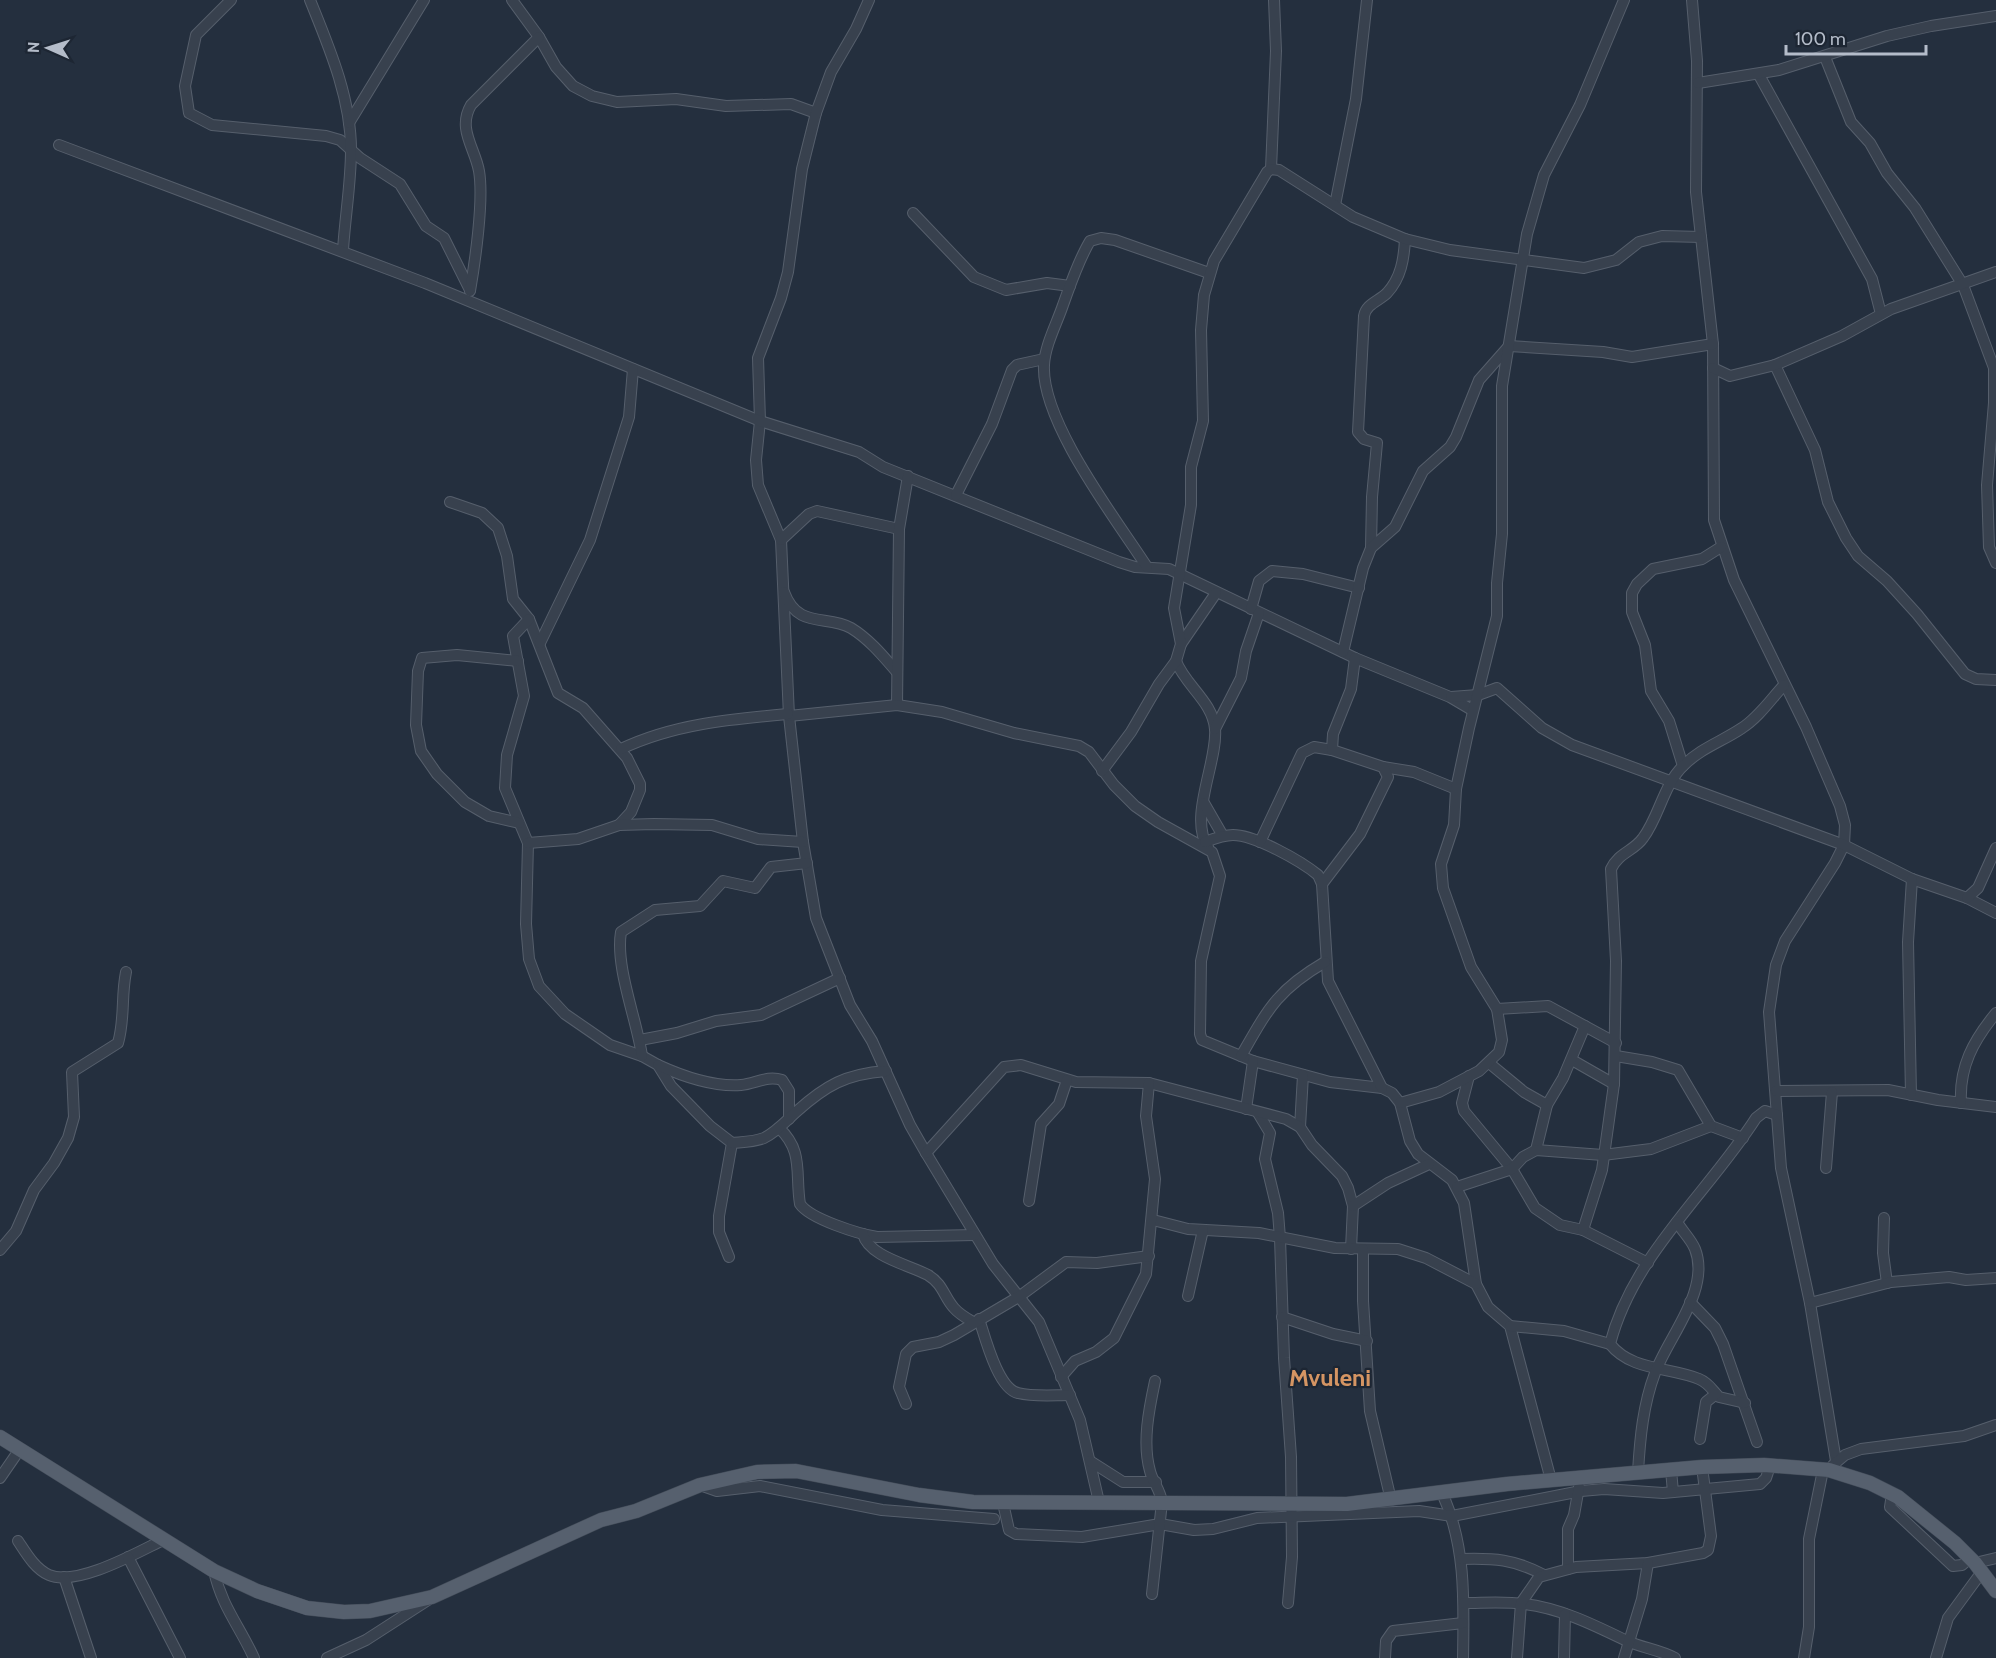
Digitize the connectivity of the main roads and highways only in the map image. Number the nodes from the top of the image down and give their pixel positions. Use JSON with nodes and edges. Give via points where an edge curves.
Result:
{"nodes":[{"id":1,"x":0,"y":1437,"type":"edge"},
{"id":2,"x":1996,"y":1591,"type":"edge"}],
"edges":[{"from":1,"to":2,"type":"main road","via":[[214,1571],[307,1608],[370,1611],[432,1597],[601,1520],[700,1485],[757,1472],[796,1470],[1001,1512],[1099,1502],[1345,1509],[1442,1492],[1638,1472],[1702,1467],[1829,1467],[1892,1494],[1922,1516],[1975,1565]]}]}
